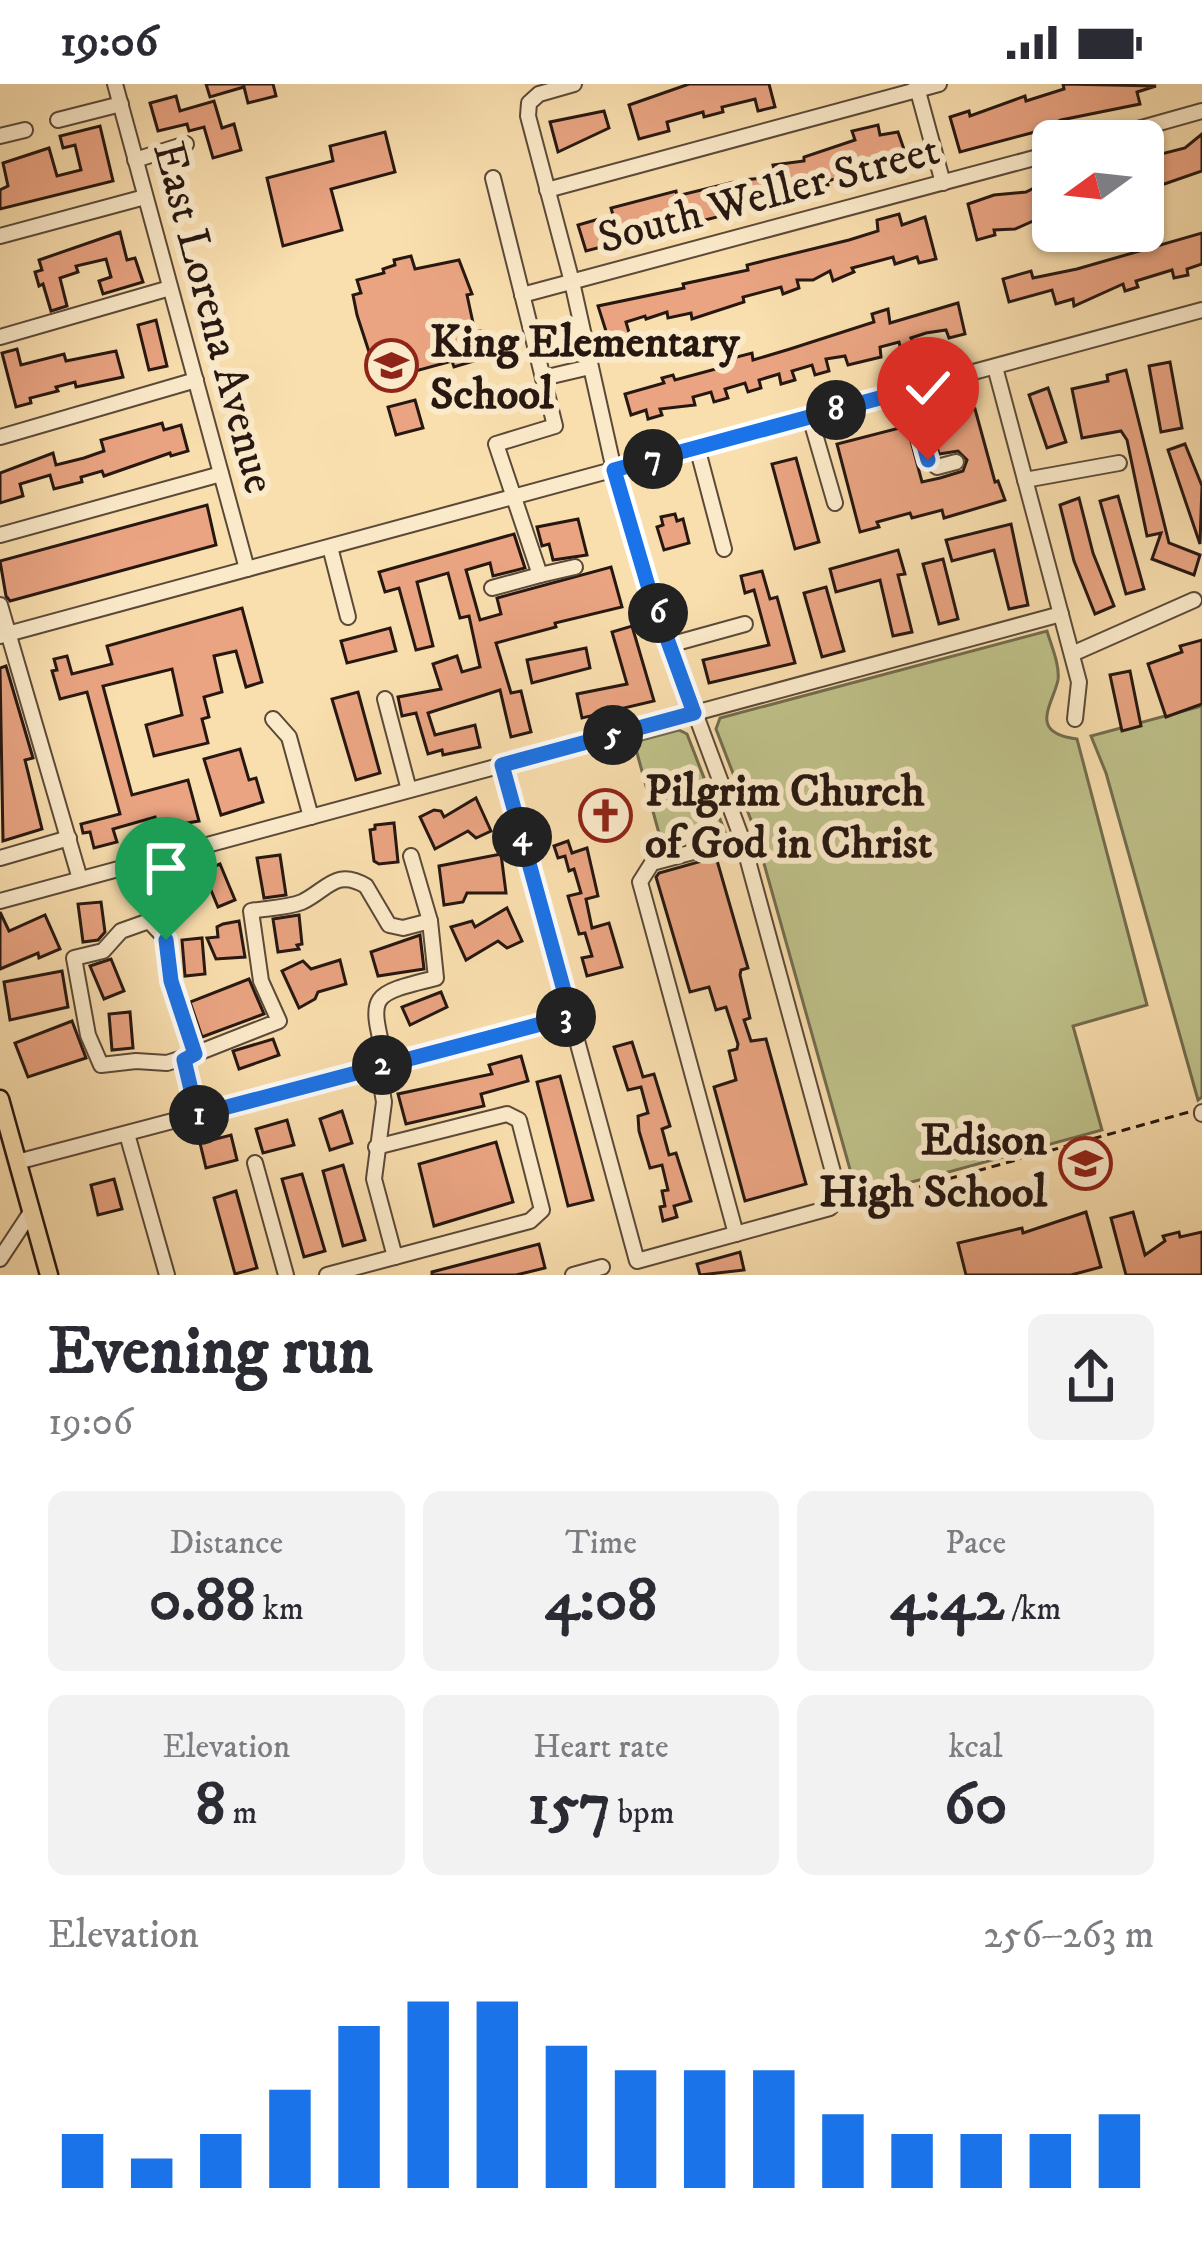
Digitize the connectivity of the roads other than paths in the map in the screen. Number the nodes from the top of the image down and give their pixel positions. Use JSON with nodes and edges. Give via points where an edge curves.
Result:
{"nodes":[{"id":1,"x":115,"y":84,"type":"edge"},
{"id":2,"x":574,"y":84,"type":"edge"},
{"id":3,"x":939,"y":84,"type":"edge"},
{"id":4,"x":916,"y":87,"type":"edge"},
{"id":5,"x":121,"y":104,"type":"junction"},
{"id":6,"x":1202,"y":111,"type":"edge"},
{"id":7,"x":58,"y":120,"type":"dead end"},
{"id":8,"x":1164,"y":122,"type":"edge"},
{"id":9,"x":25,"y":130,"type":"dead end"},
{"id":10,"x":0,"y":136,"type":"edge"},
{"id":11,"x":186,"y":144,"type":"dead end"},
{"id":12,"x":1032,"y":159,"type":"edge"},
{"id":13,"x":135,"y":160,"type":"junction"},
{"id":14,"x":494,"y":178,"type":"dead end"},
{"id":15,"x":943,"y":183,"type":"junction"},
{"id":16,"x":547,"y":190,"type":"junction"},
{"id":17,"x":145,"y":197,"type":"junction"},
{"id":18,"x":0,"y":236,"type":"edge"},
{"id":19,"x":572,"y":282,"type":"junction"},
{"id":20,"x":170,"y":288,"type":"junction"},
{"id":21,"x":523,"y":296,"type":"junction"},
{"id":22,"x":1202,"y":310,"type":"edge"},
{"id":23,"x":0,"y":337,"type":"edge"},
{"id":24,"x":590,"y":367,"type":"junction"},
{"id":25,"x":995,"y":367,"type":"junction"},
{"id":26,"x":543,"y":378,"type":"junction"},
{"id":27,"x":196,"y":380,"type":"junction"},
{"id":28,"x":909,"y":390,"type":"junction"},
{"id":29,"x":810,"y":417,"type":"junction"},
{"id":30,"x":0,"y":437,"type":"edge"},
{"id":31,"x":697,"y":447,"type":"junction"},
{"id":32,"x":956,"y":462,"type":"dead end"},
{"id":33,"x":1119,"y":463,"type":"dead end"},
{"id":34,"x":614,"y":470,"type":"junction"},
{"id":35,"x":221,"y":474,"type":"junction"},
{"id":36,"x":1025,"y":480,"type":"junction"},
{"id":37,"x":511,"y":498,"type":"junction"},
{"id":38,"x":835,"y":503,"type":"dead end"},
{"id":39,"x":0,"y":535,"type":"edge"},
{"id":40,"x":329,"y":547,"type":"junction"},
{"id":41,"x":724,"y":549,"type":"dead end"},
{"id":42,"x":575,"y":567,"type":"dead end"},
{"id":43,"x":247,"y":569,"type":"junction"},
{"id":44,"x":540,"y":575,"type":"junction"},
{"id":45,"x":492,"y":588,"type":"dead end"},
{"id":46,"x":1194,"y":601,"type":"dead end"},
{"id":47,"x":0,"y":605,"type":"edge"},
{"id":48,"x":1061,"y":614,"type":"junction"},
{"id":49,"x":348,"y":616,"type":"dead end"},
{"id":50,"x":745,"y":623,"type":"dead end"},
{"id":51,"x":4,"y":634,"type":"edge"},
{"id":52,"x":669,"y":645,"type":"junction"},
{"id":53,"x":1072,"y":654,"type":"junction"},
{"id":54,"x":385,"y":699,"type":"dead end"},
{"id":55,"x":694,"y":713,"type":"junction"},
{"id":56,"x":273,"y":719,"type":"dead end"},
{"id":57,"x":1076,"y":719,"type":"dead end"},
{"id":58,"x":502,"y":765,"type":"junction"},
{"id":59,"x":409,"y":790,"type":"junction"},
{"id":60,"x":311,"y":817,"type":"junction"},
{"id":61,"x":69,"y":838,"type":"junction"},
{"id":62,"x":742,"y":839,"type":"junction"},
{"id":63,"x":411,"y":856,"type":"dead end"},
{"id":64,"x":0,"y":858,"type":"edge"},
{"id":65,"x":80,"y":879,"type":"junction"},
{"id":66,"x":0,"y":901,"type":"edge"},
{"id":67,"x":430,"y":921,"type":"junction"},
{"id":68,"x":571,"y":1016,"type":"junction"},
{"id":69,"x":189,"y":1057,"type":"junction"},
{"id":70,"x":382,"y":1065,"type":"junction"},
{"id":71,"x":0,"y":1099,"type":"edge"},
{"id":72,"x":197,"y":1115,"type":"junction"},
{"id":73,"x":127,"y":1133,"type":"junction"},
{"id":74,"x":6,"y":1136,"type":"edge"},
{"id":75,"x":376,"y":1147,"type":"junction"},
{"id":76,"x":17,"y":1162,"type":"junction"},
{"id":77,"x":255,"y":1163,"type":"dead end"},
{"id":78,"x":31,"y":1212,"type":"junction"},
{"id":79,"x":736,"y":1234,"type":"junction"},
{"id":80,"x":395,"y":1257,"type":"junction"},
{"id":81,"x":0,"y":1259,"type":"edge"},
{"id":82,"x":602,"y":1267,"type":"dead end"},
{"id":83,"x":49,"y":1275,"type":"edge"},
{"id":84,"x":167,"y":1275,"type":"edge"},
{"id":85,"x":286,"y":1275,"type":"edge"},
{"id":86,"x":327,"y":1275,"type":"edge"},
{"id":87,"x":573,"y":1275,"type":"edge"}],
"edges":[{"from":1,"to":5,"type":"street","name":"East Lorena Avenue"},
{"from":2,"to":16,"type":"street","via":[[529,103]]},
{"from":3,"to":4,"type":"street"},
{"from":4,"to":15,"type":"street"},
{"from":4,"to":16,"type":"street"},
{"from":5,"to":7,"type":"street"},
{"from":5,"to":13,"type":"street","name":"East Lorena Avenue"},
{"from":6,"to":8,"type":"street"},
{"from":9,"to":10,"type":"street"},
{"from":11,"to":13,"type":"street"},
{"from":12,"to":15,"type":"street","name":"South Weller Street"},
{"from":13,"to":17,"type":"street","name":"East Lorena Avenue"},
{"from":14,"to":21,"type":"street"},
{"from":15,"to":19,"type":"street","name":"South Weller Street"},
{"from":16,"to":19,"type":"street"},
{"from":17,"to":18,"type":"street"},
{"from":17,"to":20,"type":"street","name":"East Lorena Avenue"},
{"from":19,"to":21,"type":"street","name":"South Weller Street"},
{"from":19,"to":24,"type":"street"},
{"from":20,"to":23,"type":"street"},
{"from":20,"to":27,"type":"street","name":"East Lorena Avenue"},
{"from":21,"to":26,"type":"street"},
{"from":22,"to":25,"type":"street"},
{"from":24,"to":26,"type":"street"},
{"from":24,"to":34,"type":"street"},
{"from":25,"to":28,"type":"street"},
{"from":25,"to":36,"type":"street"},
{"from":26,"to":37,"type":"street","via":[[554,425],[496,444]]},
{"from":27,"to":30,"type":"street"},
{"from":27,"to":35,"type":"street","name":"East Lorena Avenue"},
{"from":28,"to":29,"type":"street"},
{"from":28,"to":32,"type":"street","via":[[928,460],[937,467]]},
{"from":29,"to":31,"type":"street"},
{"from":29,"to":38,"type":"street"},
{"from":31,"to":34,"type":"street"},
{"from":31,"to":41,"type":"street"},
{"from":33,"to":36,"type":"street"},
{"from":34,"to":37,"type":"street"},
{"from":34,"to":52,"type":"street"},
{"from":35,"to":39,"type":"street"},
{"from":35,"to":43,"type":"street","name":"East Lorena Avenue"},
{"from":36,"to":48,"type":"street"},
{"from":37,"to":40,"type":"street"},
{"from":37,"to":44,"type":"street"},
{"from":40,"to":43,"type":"street"},
{"from":40,"to":49,"type":"street"},
{"from":42,"to":44,"type":"street"},
{"from":43,"to":51,"type":"street"},
{"from":44,"to":45,"type":"street"},
{"from":46,"to":53,"type":"street"},
{"from":47,"to":51,"type":"street"},
{"from":48,"to":53,"type":"street"},
{"from":48,"to":55,"type":"street"},
{"from":50,"to":52,"type":"street"},
{"from":51,"to":61,"type":"street"},
{"from":52,"to":55,"type":"street"},
{"from":53,"to":57,"type":"street"},
{"from":54,"to":59,"type":"street"},
{"from":55,"to":58,"type":"street"},
{"from":55,"to":62,"type":"street"},
{"from":56,"to":60,"type":"street","via":[[289,737]]},
{"from":58,"to":59,"type":"street"},
{"from":58,"to":68,"type":"street"},
{"from":59,"to":60,"type":"street"},
{"from":60,"to":65,"type":"street"},
{"from":61,"to":64,"type":"street"},
{"from":61,"to":65,"type":"street"},
{"from":62,"to":79,"type":"street","via":[[652,863],[640,882]]},
{"from":62,"to":79,"type":"street","via":[[840,1204]]},
{"from":63,"to":67,"type":"street"},
{"from":65,"to":66,"type":"street"},
{"from":67,"to":69,"type":"street","via":[[389,925],[366,886],[342,878],[303,902],[251,911],[262,981],[279,1021]]},
{"from":67,"to":70,"type":"street","via":[[436,978],[388,990],[378,1001]]},
{"from":68,"to":70,"type":"street"},
{"from":68,"to":79,"type":"street","via":[[637,1261]]},
{"from":69,"to":69,"type":"street","via":[[166,940],[149,922],[122,931],[103,951],[74,958],[101,1065]]},
{"from":69,"to":72,"type":"street"},
{"from":70,"to":72,"type":"street"},
{"from":70,"to":75,"type":"street"},
{"from":71,"to":74,"type":"main road"},
{"from":72,"to":73,"type":"street"},
{"from":73,"to":76,"type":"street"},
{"from":73,"to":84,"type":"street"},
{"from":74,"to":76,"type":"main road"},
{"from":75,"to":80,"type":"street","via":[[374,1179]]},
{"from":75,"to":80,"type":"street","via":[[507,1114],[519,1120],[542,1210],[530,1221]]},
{"from":76,"to":78,"type":"main road"},
{"from":77,"to":85,"type":"street"},
{"from":78,"to":81,"type":"street"},
{"from":78,"to":83,"type":"main road"},
{"from":80,"to":86,"type":"street"},
{"from":82,"to":87,"type":"street"}]}
